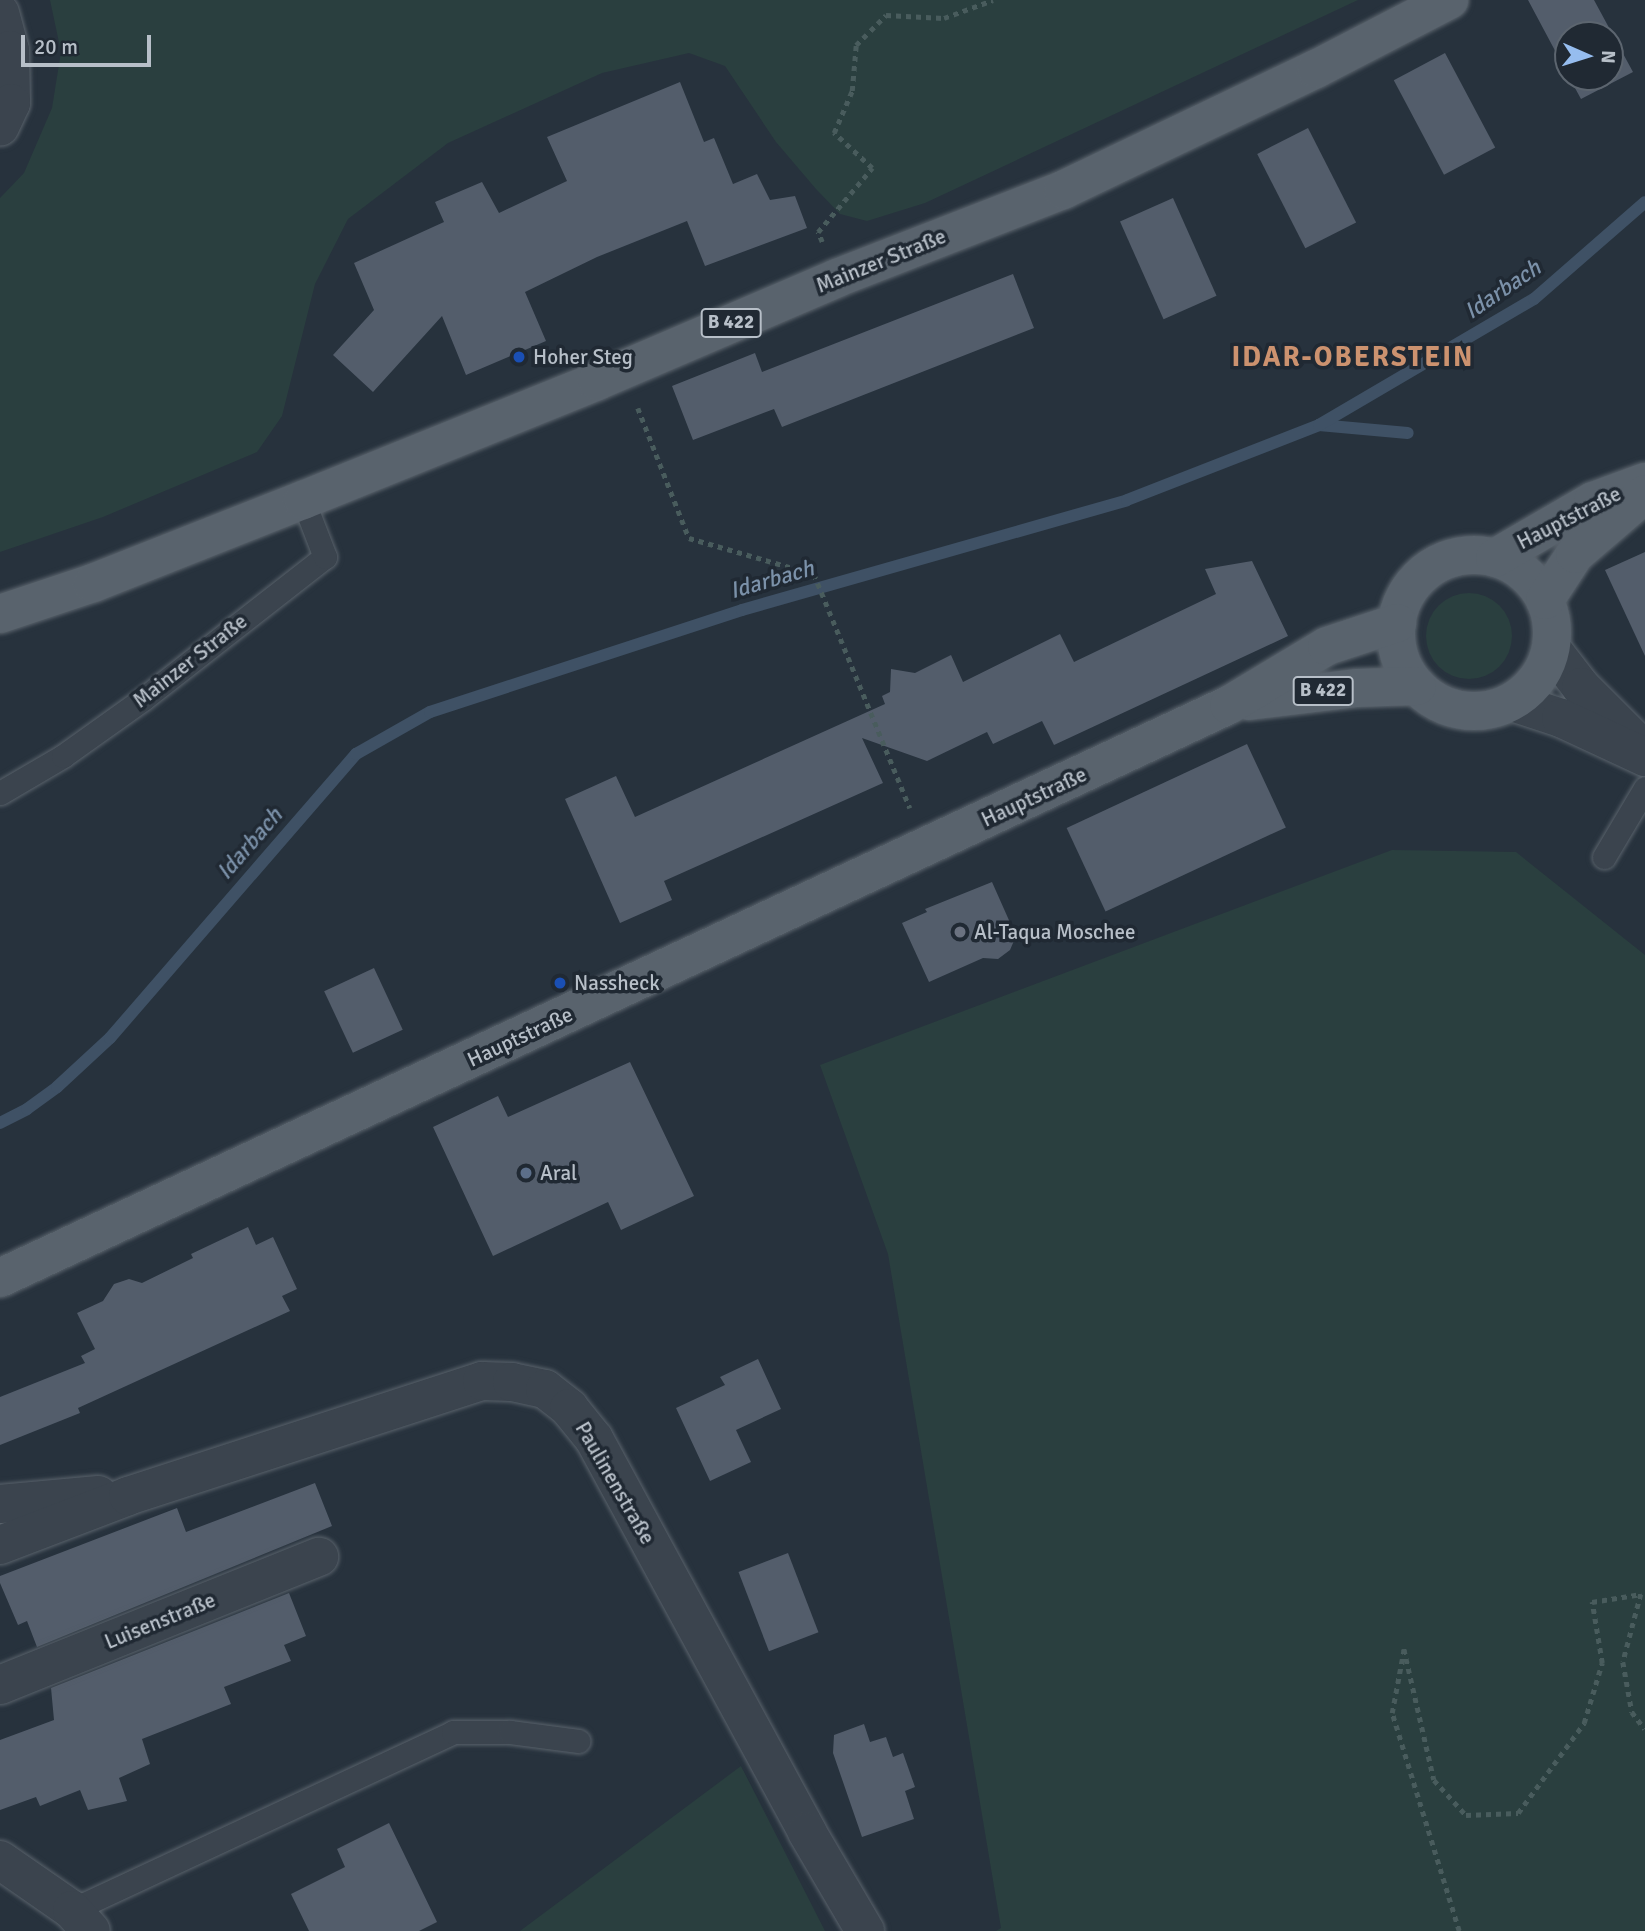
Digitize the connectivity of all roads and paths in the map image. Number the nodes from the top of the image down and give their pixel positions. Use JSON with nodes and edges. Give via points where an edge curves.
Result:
{"nodes":[{"id":1,"x":993,"y":0,"type":"edge"},
{"id":2,"x":1449,"y":0,"type":"edge"},
{"id":3,"x":0,"y":13,"type":"edge"},
{"id":4,"x":0,"y":127,"type":"edge"},
{"id":5,"x":837,"y":278,"type":"junction"},
{"id":6,"x":623,"y":369,"type":"junction"},
{"id":7,"x":1645,"y":482,"type":"edge"},
{"id":8,"x":1645,"y":495,"type":"edge"},
{"id":9,"x":303,"y":500,"type":"junction"},
{"id":10,"x":1495,"y":558,"type":"junction"},
{"id":11,"x":1545,"y":600,"type":"junction"},
{"id":12,"x":0,"y":614,"type":"edge"},
{"id":13,"x":1397,"y":623,"type":"junction"},
{"id":14,"x":1551,"y":648,"type":"junction"},
{"id":15,"x":1417,"y":686,"type":"junction"},
{"id":16,"x":1512,"y":702,"type":"junction"},
{"id":17,"x":1229,"y":705,"type":"junction"},
{"id":18,"x":1645,"y":750,"type":"edge"},
{"id":19,"x":1645,"y":757,"type":"edge"},
{"id":20,"x":1645,"y":788,"type":"edge"},
{"id":21,"x":0,"y":793,"type":"edge"},
{"id":22,"x":926,"y":848,"type":"junction"},
{"id":23,"x":1604,"y":857,"type":"dead end"},
{"id":24,"x":0,"y":1278,"type":"edge"},
{"id":25,"x":128,"y":1496,"type":"junction"},
{"id":26,"x":0,"y":1504,"type":"edge"},
{"id":27,"x":0,"y":1545,"type":"edge"},
{"id":28,"x":319,"y":1557,"type":"dead end"},
{"id":29,"x":0,"y":1685,"type":"edge"},
{"id":30,"x":1645,"y":1729,"type":"edge"},
{"id":31,"x":578,"y":1741,"type":"dead end"},
{"id":32,"x":0,"y":1860,"type":"edge"},
{"id":33,"x":81,"y":1920,"type":"edge"},
{"id":34,"x":865,"y":1931,"type":"edge"},
{"id":35,"x":1459,"y":1931,"type":"edge"}],
"edges":[{"from":1,"to":5,"type":"path","via":[[944,18],[886,15],[856,45],[852,91],[834,133],[872,168],[818,232]]},
{"from":2,"to":5,"type":"main road","name":"Mainzer Straße","number":"B 422","via":[[1063,190]]},
{"from":3,"to":4,"type":"street","via":[[10,50],[11,103]]},
{"from":5,"to":6,"type":"main road","name":"Mainzer Straße","number":"B 422"},
{"from":6,"to":9,"type":"main road","name":"Mainzer Straße","number":"B 422"},
{"from":6,"to":22,"type":"path","via":[[689,538],[814,574]]},
{"from":7,"to":10,"type":"main road","name":"Hauptstraße","via":[[1593,501]]},
{"from":8,"to":11,"type":"main road","name":"Hauptstraße","via":[[1575,554]]},
{"from":9,"to":12,"type":"main road","name":"Mainzer Straße","number":"B 422","via":[[93,583]]},
{"from":9,"to":21,"type":"lane","name":"Mainzer Straße","via":[[325,557],[103,727]]},
{"from":10,"to":11,"type":"main road","via":[[1524,574]]},
{"from":10,"to":13,"type":"main road","via":[[1457,557],[1431,569],[1411,588]]},
{"from":11,"to":14,"type":"main road","via":[[1551,619]]},
{"from":13,"to":15,"type":"main road","via":[[1398,650]]},
{"from":13,"to":17,"type":"main road","name":"Hauptstraße","number":"B 422","via":[[1327,646]]},
{"from":14,"to":16,"type":"main road","via":[[1540,675]]},
{"from":14,"to":18,"type":"street","via":[[1581,687]]},
{"from":15,"to":16,"type":"main road","via":[[1437,702],[1461,710],[1487,710]]},
{"from":15,"to":17,"type":"main road","name":"Hauptstraße","number":"B 422","via":[[1357,688]]},
{"from":16,"to":19,"type":"street","via":[[1562,718]]},
{"from":17,"to":22,"type":"main road","name":"Hauptstraße","number":"B 422"},
{"from":20,"to":23,"type":"lane"},
{"from":22,"to":24,"type":"main road","name":"Hauptstraße","number":"B 422"},
{"from":25,"to":26,"type":"street","name":"Paulinenstraße","via":[[84,1494]]},
{"from":25,"to":27,"type":"street","name":"Paulinenstraße"},
{"from":25,"to":34,"type":"street","name":"Paulinenstraße","via":[[482,1381],[545,1390],[569,1408],[594,1439]]},
{"from":28,"to":29,"type":"street","name":"Luisenstraße"},
{"from":30,"to":35,"type":"path","via":[[1632,1712],[1623,1662],[1640,1594],[1592,1602],[1602,1663],[1584,1723],[1518,1813],[1466,1815],[1434,1780],[1404,1649],[1392,1713]]},
{"from":31,"to":33,"type":"lane","via":[[510,1732],[453,1732]]},
{"from":32,"to":33,"type":"street"}]}
